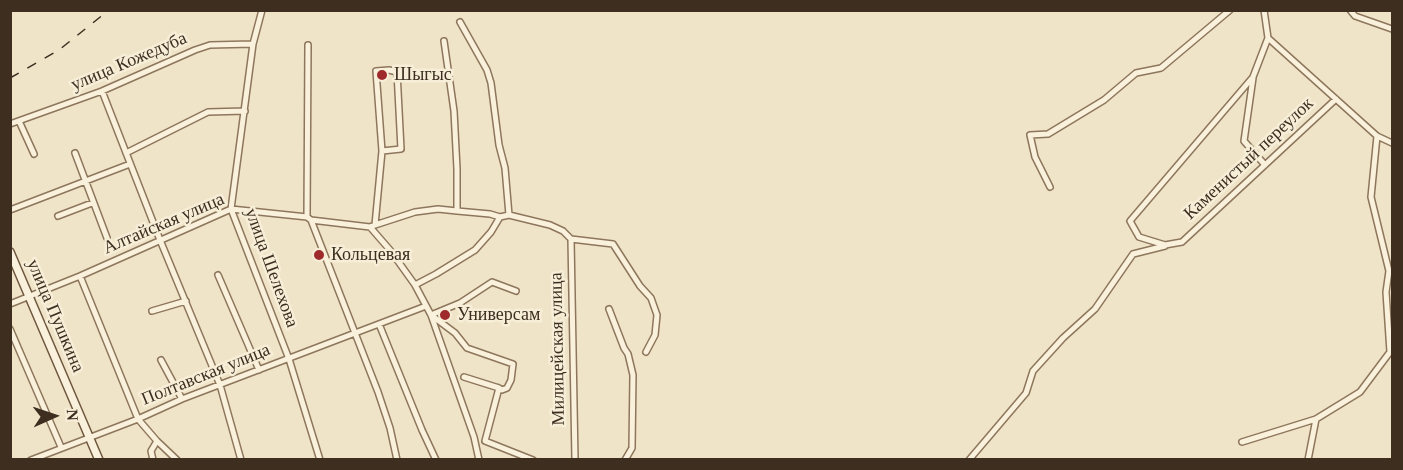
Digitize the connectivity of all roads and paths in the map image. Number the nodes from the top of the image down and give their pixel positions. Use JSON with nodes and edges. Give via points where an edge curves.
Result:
{"nodes":[{"id":1,"x":262,"y":10,"type":"edge"},
{"id":2,"x":1230,"y":10,"type":"edge"},
{"id":3,"x":1264,"y":10,"type":"edge"},
{"id":4,"x":1350,"y":10,"type":"edge"},
{"id":5,"x":460,"y":22,"type":"dead end"},
{"id":6,"x":1392,"y":29,"type":"edge"},
{"id":7,"x":1268,"y":38,"type":"junction"},
{"id":8,"x":444,"y":41,"type":"dead end"},
{"id":9,"x":253,"y":44,"type":"junction"},
{"id":10,"x":308,"y":45,"type":"dead end"},
{"id":11,"x":1253,"y":77,"type":"junction"},
{"id":12,"x":102,"y":91,"type":"junction"},
{"id":13,"x":1336,"y":99,"type":"junction"},
{"id":14,"x":245,"y":111,"type":"junction"},
{"id":15,"x":19,"y":121,"type":"junction"},
{"id":16,"x":10,"y":124,"type":"edge"},
{"id":17,"x":1377,"y":136,"type":"junction"},
{"id":18,"x":1392,"y":143,"type":"edge"},
{"id":19,"x":382,"y":151,"type":"junction"},
{"id":20,"x":75,"y":153,"type":"dead end"},
{"id":21,"x":126,"y":153,"type":"junction"},
{"id":22,"x":34,"y":154,"type":"dead end"},
{"id":23,"x":130,"y":164,"type":"junction"},
{"id":24,"x":1265,"y":165,"type":"junction"},
{"id":25,"x":85,"y":181,"type":"junction"},
{"id":26,"x":1050,"y":187,"type":"dead end"},
{"id":27,"x":92,"y":203,"type":"junction"},
{"id":28,"x":231,"y":209,"type":"junction"},
{"id":29,"x":10,"y":210,"type":"edge"},
{"id":30,"x":456,"y":211,"type":"junction"},
{"id":31,"x":509,"y":215,"type":"junction"},
{"id":32,"x":58,"y":216,"type":"dead end"},
{"id":33,"x":500,"y":217,"type":"junction"},
{"id":34,"x":309,"y":219,"type":"junction"},
{"id":35,"x":373,"y":226,"type":"junction"},
{"id":36,"x":107,"y":238,"type":"dead end"},
{"id":37,"x":571,"y":239,"type":"junction"},
{"id":38,"x":160,"y":240,"type":"junction"},
{"id":39,"x":1165,"y":246,"type":"junction"},
{"id":40,"x":10,"y":252,"type":"edge"},
{"id":41,"x":1391,"y":274,"type":"edge"},
{"id":42,"x":218,"y":275,"type":"dead end"},
{"id":43,"x":80,"y":276,"type":"junction"},
{"id":44,"x":415,"y":285,"type":"junction"},
{"id":45,"x":516,"y":291,"type":"dead end"},
{"id":46,"x":30,"y":297,"type":"junction"},
{"id":47,"x":186,"y":301,"type":"junction"},
{"id":48,"x":10,"y":304,"type":"edge"},
{"id":49,"x":426,"y":306,"type":"junction"},
{"id":50,"x":609,"y":309,"type":"dead end"},
{"id":51,"x":152,"y":311,"type":"dead end"},
{"id":52,"x":431,"y":315,"type":"junction"},
{"id":53,"x":379,"y":324,"type":"junction"},
{"id":54,"x":10,"y":329,"type":"edge"},
{"id":55,"x":354,"y":333,"type":"junction"},
{"id":56,"x":646,"y":352,"type":"dead end"},
{"id":57,"x":289,"y":359,"type":"junction"},
{"id":58,"x":161,"y":360,"type":"dead end"},
{"id":59,"x":259,"y":370,"type":"junction"},
{"id":60,"x":464,"y":377,"type":"dead end"},
{"id":61,"x":220,"y":385,"type":"junction"},
{"id":62,"x":499,"y":388,"type":"junction"},
{"id":63,"x":182,"y":399,"type":"junction"},
{"id":64,"x":138,"y":419,"type":"junction"},
{"id":65,"x":1316,"y":419,"type":"junction"},
{"id":66,"x":90,"y":437,"type":"junction"},
{"id":67,"x":157,"y":441,"type":"junction"},
{"id":68,"x":1242,"y":442,"type":"dead end"},
{"id":69,"x":61,"y":447,"type":"junction"},
{"id":70,"x":31,"y":459,"type":"edge"},
{"id":71,"x":99,"y":459,"type":"edge"},
{"id":72,"x":153,"y":459,"type":"edge"},
{"id":73,"x":177,"y":459,"type":"edge"},
{"id":74,"x":241,"y":459,"type":"edge"},
{"id":75,"x":320,"y":459,"type":"edge"},
{"id":76,"x":398,"y":459,"type":"edge"},
{"id":77,"x":436,"y":459,"type":"edge"},
{"id":78,"x":479,"y":459,"type":"edge"},
{"id":79,"x":533,"y":459,"type":"edge"},
{"id":80,"x":575,"y":459,"type":"edge"},
{"id":81,"x":625,"y":459,"type":"edge"},
{"id":82,"x":969,"y":459,"type":"edge"},
{"id":83,"x":1308,"y":459,"type":"edge"}],
"edges":[{"from":1,"to":9,"type":"street","name":"улица Шелехова"},
{"from":2,"to":26,"type":"street","via":[[1161,68],[1136,73],[1104,100],[1048,134],[1030,135],[1035,157]]},
{"from":3,"to":7,"type":"street"},
{"from":4,"to":6,"type":"street","via":[[1355,16]]},
{"from":5,"to":31,"type":"street","via":[[491,83],[497,135],[506,168]]},
{"from":7,"to":11,"type":"street"},
{"from":7,"to":13,"type":"street"},
{"from":8,"to":30,"type":"street","via":[[454,111]]},
{"from":9,"to":12,"type":"street","name":"улица Кожедуба","via":[[210,45]]},
{"from":9,"to":14,"type":"street","name":"улица Шелехова"},
{"from":10,"to":34,"type":"street"},
{"from":11,"to":24,"type":"street","via":[[1244,141]]},
{"from":11,"to":39,"type":"street","via":[[1130,221],[1139,237]]},
{"from":12,"to":15,"type":"street","name":"улица Кожедуба"},
{"from":12,"to":21,"type":"street"},
{"from":13,"to":17,"type":"street"},
{"from":13,"to":24,"type":"street","name":"Каменистый переулок"},
{"from":14,"to":21,"type":"street","via":[[208,112]]},
{"from":14,"to":28,"type":"street","name":"улица Шелехова"},
{"from":15,"to":16,"type":"street","name":"улица Кожедуба"},
{"from":15,"to":22,"type":"street"},
{"from":17,"to":18,"type":"street"},
{"from":17,"to":41,"type":"street","via":[[1371,197]]},
{"from":19,"to":19,"type":"street","via":[[376,71],[389,70],[397,72],[401,149]]},
{"from":19,"to":35,"type":"street"},
{"from":20,"to":25,"type":"street"},
{"from":21,"to":23,"type":"street"},
{"from":23,"to":25,"type":"street"},
{"from":23,"to":38,"type":"street"},
{"from":24,"to":39,"type":"street","name":"Каменистый переулок","via":[[1182,242]]},
{"from":25,"to":27,"type":"street"},
{"from":25,"to":29,"type":"street"},
{"from":27,"to":32,"type":"street"},
{"from":27,"to":36,"type":"street"},
{"from":28,"to":34,"type":"street","name":"Алтайская улица"},
{"from":28,"to":38,"type":"street","name":"Алтайская улица"},
{"from":28,"to":57,"type":"street","name":"улица Шелехова"},
{"from":30,"to":33,"type":"street"},
{"from":30,"to":35,"type":"street","via":[[415,212]]},
{"from":31,"to":33,"type":"street"},
{"from":31,"to":37,"type":"street","via":[[550,225]]},
{"from":33,"to":44,"type":"street","via":[[475,250]]},
{"from":34,"to":35,"type":"street","name":"Алтайская улица"},
{"from":34,"to":55,"type":"street"},
{"from":35,"to":44,"type":"street"},
{"from":37,"to":56,"type":"street","via":[[614,244],[651,298],[657,315],[655,334]]},
{"from":37,"to":80,"type":"street","name":"Милицейская улица"},
{"from":38,"to":43,"type":"street","name":"Алтайская улица"},
{"from":38,"to":47,"type":"street"},
{"from":39,"to":82,"type":"street","via":[[1133,254],[1095,309],[1033,371],[1026,393]]},
{"from":40,"to":46,"type":"street","name":"улица Пушкина"},
{"from":41,"to":65,"type":"street","via":[[1386,292],[1390,352],[1360,392]]},
{"from":42,"to":59,"type":"street"},
{"from":43,"to":46,"type":"street","name":"Алтайская улица"},
{"from":43,"to":64,"type":"street"},
{"from":44,"to":49,"type":"street"},
{"from":45,"to":52,"type":"street","via":[[492,282],[460,303]]},
{"from":46,"to":48,"type":"street","name":"Алтайская улица"},
{"from":46,"to":66,"type":"street","name":"улица Пушкина"},
{"from":47,"to":51,"type":"street"},
{"from":47,"to":61,"type":"street"},
{"from":49,"to":52,"type":"street"},
{"from":49,"to":53,"type":"street","name":"Полтавская улица"},
{"from":50,"to":81,"type":"street","via":[[633,375],[632,448]]},
{"from":52,"to":62,"type":"street","via":[[467,348],[513,364],[507,388]]},
{"from":52,"to":78,"type":"street"},
{"from":53,"to":55,"type":"street","name":"Полтавская улица"},
{"from":53,"to":77,"type":"street"},
{"from":54,"to":69,"type":"street"},
{"from":55,"to":57,"type":"street","name":"Полтавская улица"},
{"from":55,"to":76,"type":"street","via":[[378,392]]},
{"from":57,"to":59,"type":"street","name":"Полтавская улица"},
{"from":57,"to":75,"type":"street","name":"улица Шелехова"},
{"from":58,"to":63,"type":"street"},
{"from":59,"to":61,"type":"street","name":"Полтавская улица"},
{"from":60,"to":62,"type":"street"},
{"from":61,"to":63,"type":"street","name":"Полтавская улица"},
{"from":61,"to":74,"type":"street"},
{"from":62,"to":79,"type":"street","via":[[485,441]]},
{"from":63,"to":64,"type":"street","name":"Полтавская улица"},
{"from":64,"to":66,"type":"street","name":"Полтавская улица"},
{"from":64,"to":67,"type":"street"},
{"from":65,"to":68,"type":"street"},
{"from":65,"to":83,"type":"street"},
{"from":66,"to":69,"type":"street","name":"Полтавская улица"},
{"from":66,"to":71,"type":"street","name":"улица Пушкина"},
{"from":67,"to":72,"type":"street","via":[[151,451]]},
{"from":67,"to":73,"type":"street"},
{"from":69,"to":70,"type":"street","name":"Полтавская улица"}]}
